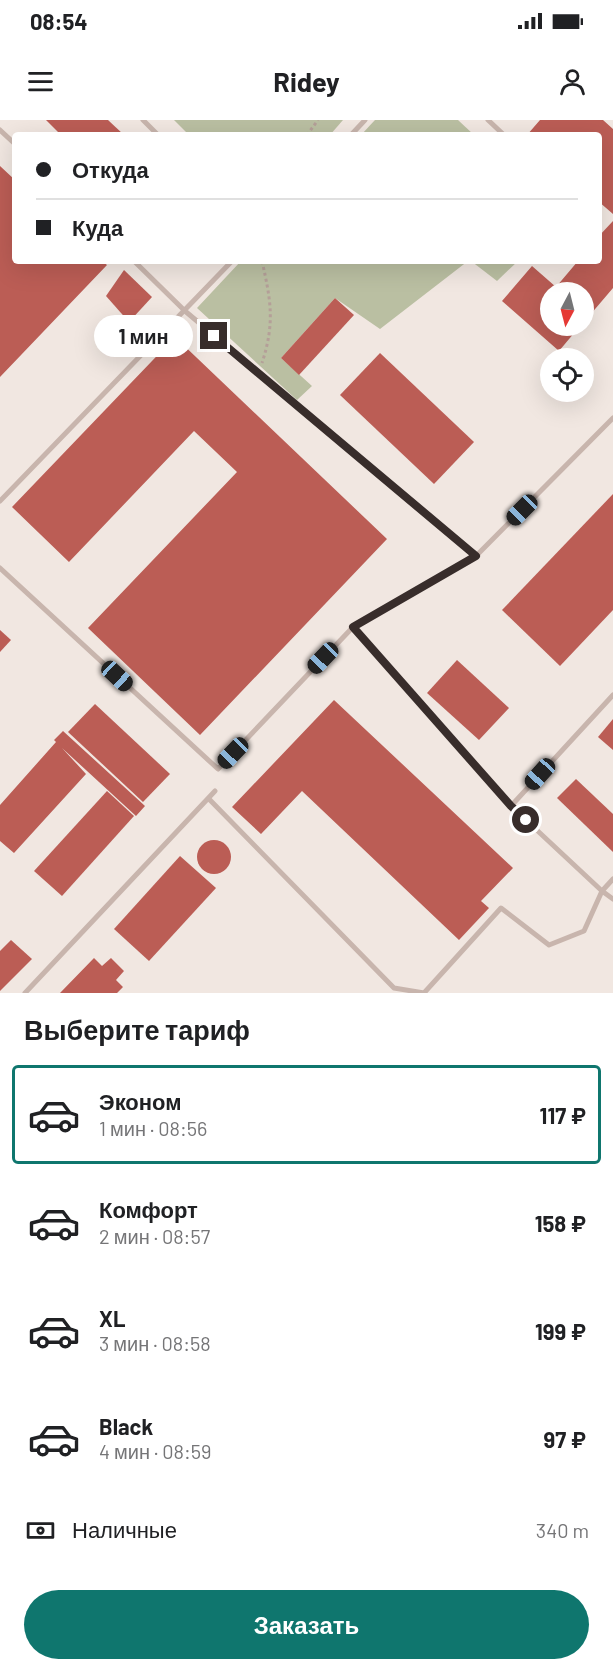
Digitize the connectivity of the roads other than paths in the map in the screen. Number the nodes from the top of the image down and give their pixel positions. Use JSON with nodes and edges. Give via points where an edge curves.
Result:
{"nodes":[{"id":1,"x":143,"y":120,"type":"edge"},
{"id":2,"x":365,"y":120,"type":"edge"},
{"id":3,"x":488,"y":120,"type":"edge"},
{"id":4,"x":0,"y":130,"type":"edge"},
{"id":5,"x":155,"y":132,"type":"edge"},
{"id":6,"x":354,"y":132,"type":"edge"},
{"id":7,"x":501,"y":132,"type":"edge"},
{"id":8,"x":12,"y":141,"type":"edge"},
{"id":9,"x":137,"y":264,"type":"edge"},
{"id":10,"x":229,"y":264,"type":"edge"},
{"id":11,"x":184,"y":311,"type":"junction"},
{"id":12,"x":613,"y":418,"type":"edge"},
{"id":13,"x":0,"y":501,"type":"edge"},
{"id":14,"x":476,"y":556,"type":"junction"},
{"id":15,"x":0,"y":568,"type":"edge"},
{"id":16,"x":353,"y":627,"type":"junction"},
{"id":17,"x":613,"y":695,"type":"edge"},
{"id":18,"x":215,"y":791,"type":"dead end"},
{"id":19,"x":209,"y":799,"type":"junction"},
{"id":20,"x":511,"y":806,"type":"junction"},
{"id":21,"x":613,"y":879,"type":"edge"},
{"id":22,"x":602,"y":891,"type":"junction"},
{"id":23,"x":613,"y":899,"type":"edge"},
{"id":24,"x":25,"y":993,"type":"edge"}],
"edges":[{"from":1,"to":5,"type":"lane"},
{"from":2,"to":6,"type":"lane"},
{"from":3,"to":7,"type":"lane"},
{"from":4,"to":8,"type":"lane"},
{"from":9,"to":11,"type":"lane"},
{"from":10,"to":11,"type":"lane"},
{"from":11,"to":13,"type":"lane"},
{"from":11,"to":14,"type":"lane"},
{"from":12,"to":14,"type":"lane"},
{"from":14,"to":16,"type":"lane"},
{"from":15,"to":16,"type":"lane","via":[[218,769]]},
{"from":16,"to":20,"type":"lane"},
{"from":17,"to":20,"type":"lane"},
{"from":18,"to":19,"type":"lane"},
{"from":19,"to":22,"type":"lane","via":[[394,988],[424,993],[501,908],[549,945],[584,931]]},
{"from":19,"to":24,"type":"lane"},
{"from":20,"to":22,"type":"lane"},
{"from":21,"to":22,"type":"lane"},
{"from":22,"to":23,"type":"lane"}]}
